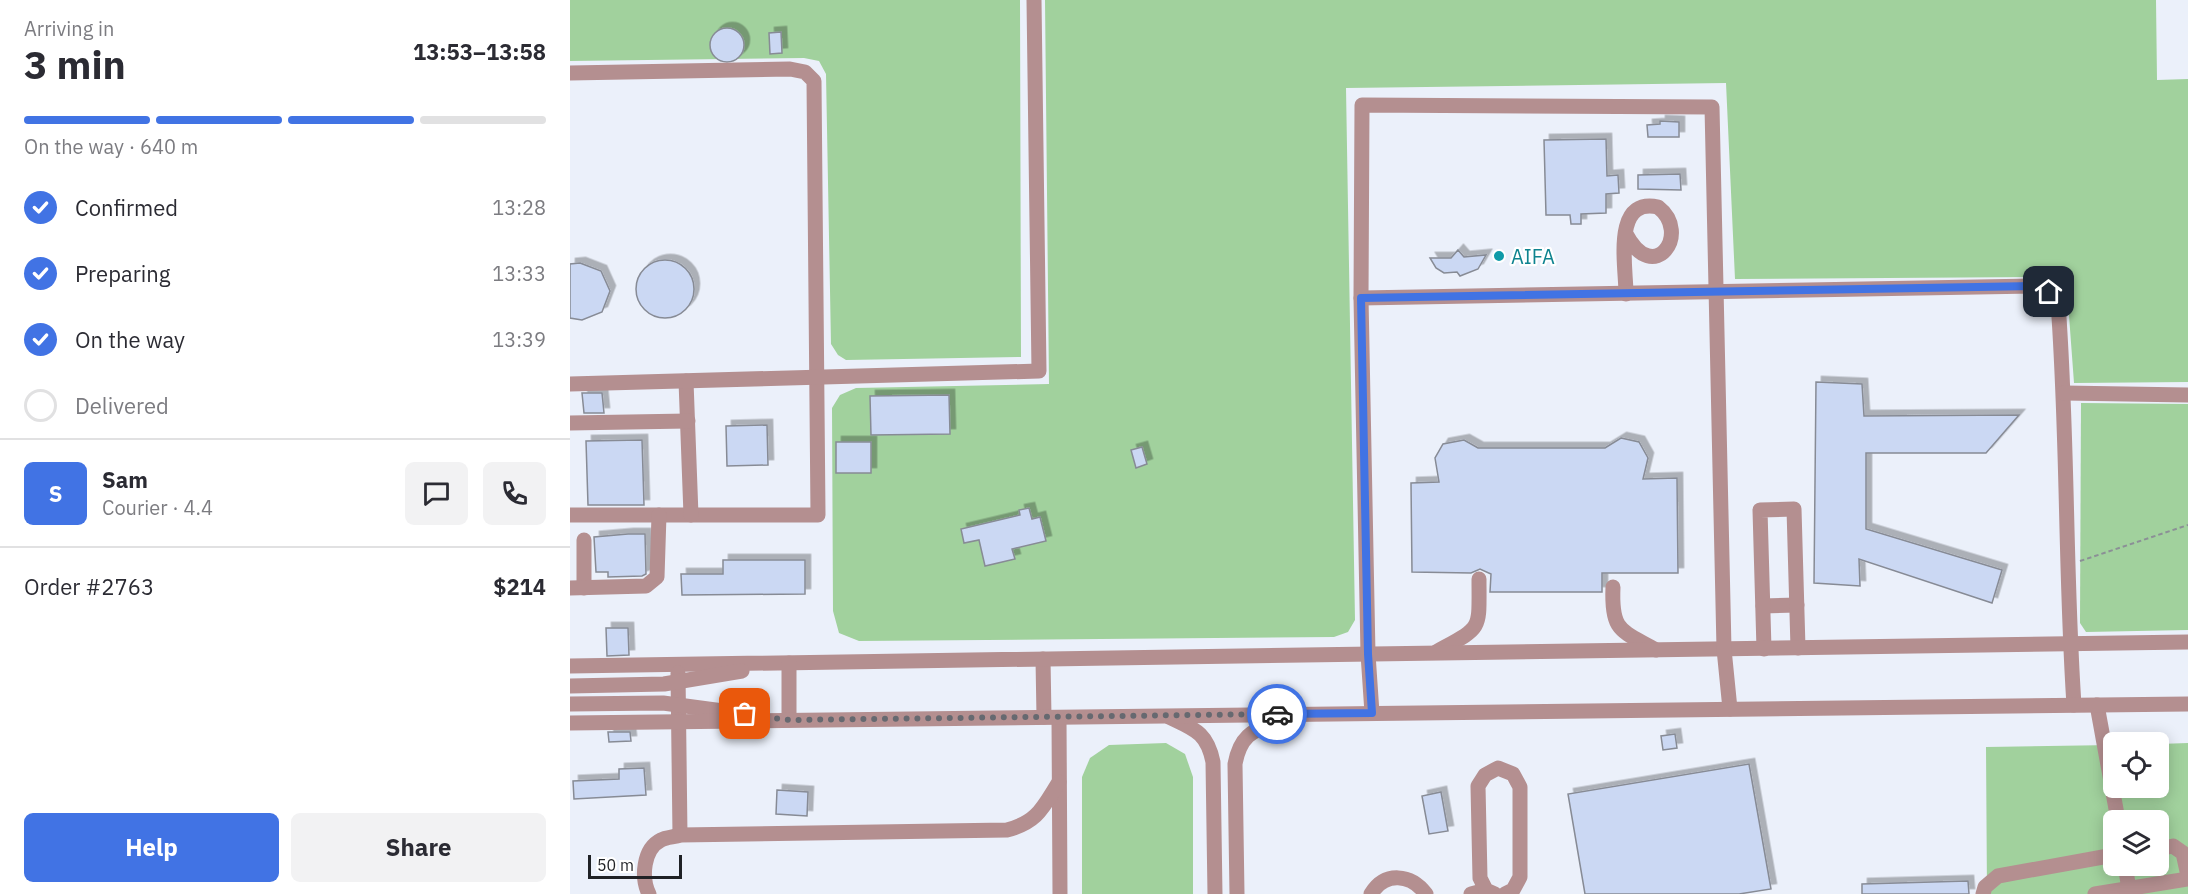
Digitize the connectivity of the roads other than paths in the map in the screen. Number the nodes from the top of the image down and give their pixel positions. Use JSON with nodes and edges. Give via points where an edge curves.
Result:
{"nodes":[{"id":1,"x":1034,"y":0,"type":"edge"},
{"id":2,"x":570,"y":73,"type":"edge"},
{"id":3,"x":1626,"y":234,"type":"junction"},
{"id":4,"x":1670,"y":244,"type":"junction"},
{"id":5,"x":1670,"y":263,"type":"dead end"},
{"id":6,"x":1716,"y":293,"type":"junction"},
{"id":7,"x":1626,"y":294,"type":"junction"},
{"id":8,"x":1361,"y":298,"type":"junction"},
{"id":9,"x":816,"y":378,"type":"junction"},
{"id":10,"x":686,"y":381,"type":"junction"},
{"id":11,"x":570,"y":384,"type":"edge"},
{"id":12,"x":2064,"y":393,"type":"junction"},
{"id":13,"x":2188,"y":395,"type":"edge"},
{"id":14,"x":688,"y":421,"type":"junction"},
{"id":15,"x":570,"y":423,"type":"edge"},
{"id":16,"x":570,"y":515,"type":"edge"},
{"id":17,"x":659,"y":515,"type":"junction"},
{"id":18,"x":691,"y":515,"type":"junction"},
{"id":19,"x":584,"y":540,"type":"dead end"},
{"id":20,"x":1479,"y":579,"type":"dead end"},
{"id":21,"x":1613,"y":587,"type":"dead end"},
{"id":22,"x":577,"y":588,"type":"edge"},
{"id":23,"x":1797,"y":605,"type":"junction"},
{"id":24,"x":1763,"y":606,"type":"junction"},
{"id":25,"x":2188,"y":642,"type":"edge"},
{"id":26,"x":2070,"y":644,"type":"junction"},
{"id":27,"x":1798,"y":648,"type":"junction"},
{"id":28,"x":1724,"y":649,"type":"junction"},
{"id":29,"x":1764,"y":649,"type":"junction"},
{"id":30,"x":1656,"y":650,"type":"junction"},
{"id":31,"x":1435,"y":653,"type":"junction"},
{"id":32,"x":1368,"y":654,"type":"junction"},
{"id":33,"x":1043,"y":659,"type":"junction"},
{"id":34,"x":789,"y":663,"type":"junction"},
{"id":35,"x":678,"y":664,"type":"junction"},
{"id":36,"x":570,"y":666,"type":"edge"},
{"id":37,"x":678,"y":682,"type":"junction"},
{"id":38,"x":570,"y":686,"type":"edge"},
{"id":39,"x":570,"y":704,"type":"edge"},
{"id":40,"x":2188,"y":704,"type":"edge"},
{"id":41,"x":678,"y":705,"type":"junction"},
{"id":42,"x":2074,"y":705,"type":"junction"},
{"id":43,"x":2097,"y":705,"type":"junction"},
{"id":44,"x":1730,"y":709,"type":"junction"},
{"id":45,"x":1372,"y":713,"type":"junction"},
{"id":46,"x":1290,"y":714,"type":"junction"},
{"id":47,"x":1167,"y":716,"type":"junction"},
{"id":48,"x":1051,"y":717,"type":"junction"},
{"id":49,"x":789,"y":720,"type":"junction"},
{"id":50,"x":678,"y":722,"type":"junction"},
{"id":51,"x":570,"y":723,"type":"edge"},
{"id":52,"x":1059,"y":782,"type":"junction"},
{"id":53,"x":2116,"y":810,"type":"edge"},
{"id":54,"x":680,"y":835,"type":"junction"},
{"id":55,"x":2169,"y":847,"type":"edge"},
{"id":56,"x":2103,"y":857,"type":"edge"},
{"id":57,"x":2128,"y":876,"type":"edge"},
{"id":58,"x":2188,"y":877,"type":"edge"},
{"id":59,"x":2130,"y":891,"type":"edge"},
{"id":60,"x":1484,"y":893,"type":"edge"},
{"id":61,"x":649,"y":894,"type":"edge"},
{"id":62,"x":1047,"y":894,"type":"edge"},
{"id":63,"x":1060,"y":894,"type":"edge"},
{"id":64,"x":1215,"y":894,"type":"edge"},
{"id":65,"x":1237,"y":894,"type":"edge"},
{"id":66,"x":1371,"y":894,"type":"edge"},
{"id":67,"x":1426,"y":894,"type":"edge"},
{"id":68,"x":1505,"y":894,"type":"edge"},
{"id":69,"x":1983,"y":894,"type":"edge"},
{"id":70,"x":2095,"y":894,"type":"edge"}],
"edges":[{"from":1,"to":9,"type":"street","via":[[1039,371]]},
{"from":2,"to":9,"type":"street","via":[[790,69],[805,72],[814,81]]},
{"from":3,"to":4,"type":"street","via":[[1642,255],[1662,254]]},
{"from":3,"to":4,"type":"street","via":[[1626,223],[1633,210],[1644,205],[1658,207],[1668,219]]},
{"from":3,"to":7,"type":"street"},
{"from":4,"to":5,"type":"street"},
{"from":6,"to":7,"type":"street"},
{"from":6,"to":8,"type":"street","via":[[1712,107],[1362,105]]},
{"from":6,"to":12,"type":"street","via":[[2034,286],[2049,292],[2058,303]]},
{"from":6,"to":28,"type":"street"},
{"from":7,"to":8,"type":"street"},
{"from":8,"to":32,"type":"street"},
{"from":9,"to":10,"type":"street"},
{"from":9,"to":18,"type":"street","via":[[818,515]]},
{"from":10,"to":11,"type":"street"},
{"from":10,"to":14,"type":"street"},
{"from":12,"to":13,"type":"street"},
{"from":12,"to":26,"type":"street"},
{"from":14,"to":15,"type":"street"},
{"from":14,"to":18,"type":"street"},
{"from":16,"to":17,"type":"street"},
{"from":17,"to":18,"type":"street"},
{"from":17,"to":22,"type":"street","via":[[657,577],[653,582],[646,586]]},
{"from":19,"to":22,"type":"street"},
{"from":20,"to":31,"type":"street","via":[[1479,622],[1470,633]]},
{"from":21,"to":30,"type":"street","via":[[1614,620],[1623,631]]},
{"from":23,"to":24,"type":"street"},
{"from":23,"to":24,"type":"street","via":[[1794,509],[1760,510]]},
{"from":23,"to":27,"type":"street"},
{"from":24,"to":29,"type":"street"},
{"from":25,"to":26,"type":"street"},
{"from":26,"to":27,"type":"street"},
{"from":26,"to":42,"type":"street"},
{"from":27,"to":29,"type":"street"},
{"from":28,"to":29,"type":"street"},
{"from":28,"to":30,"type":"street"},
{"from":28,"to":44,"type":"street"},
{"from":30,"to":31,"type":"street"},
{"from":31,"to":32,"type":"street"},
{"from":32,"to":33,"type":"street"},
{"from":32,"to":45,"type":"street"},
{"from":33,"to":34,"type":"street"},
{"from":33,"to":48,"type":"street"},
{"from":34,"to":35,"type":"street"},
{"from":34,"to":37,"type":"street"},
{"from":34,"to":49,"type":"street"},
{"from":35,"to":36,"type":"street"},
{"from":35,"to":37,"type":"street"},
{"from":37,"to":38,"type":"street"},
{"from":37,"to":41,"type":"street"},
{"from":39,"to":41,"type":"street"},
{"from":40,"to":43,"type":"street"},
{"from":41,"to":49,"type":"street"},
{"from":41,"to":50,"type":"street"},
{"from":42,"to":43,"type":"street"},
{"from":42,"to":44,"type":"street"},
{"from":43,"to":53,"type":"street"},
{"from":44,"to":45,"type":"street"},
{"from":45,"to":46,"type":"street"},
{"from":46,"to":47,"type":"street"},
{"from":46,"to":65,"type":"street","via":[[1247,735],[1238,747]]},
{"from":47,"to":48,"type":"street"},
{"from":47,"to":64,"type":"street","via":[[1199,731],[1210,745],[1214,762]]},
{"from":48,"to":49,"type":"street"},
{"from":48,"to":52,"type":"street"},
{"from":49,"to":50,"type":"street"},
{"from":50,"to":51,"type":"street"},
{"from":50,"to":54,"type":"street"},
{"from":52,"to":54,"type":"street","via":[[1039,813],[1025,825],[1007,830]]},
{"from":52,"to":63,"type":"street"},
{"from":54,"to":61,"type":"street","via":[[661,840],[651,849],[645,864]]},
{"from":55,"to":58,"type":"street","via":[[2183,853]]},
{"from":56,"to":69,"type":"street","via":[[1998,876]]},
{"from":57,"to":59,"type":"street"},
{"from":58,"to":59,"type":"street"},
{"from":59,"to":70,"type":"street"},
{"from":60,"to":68,"type":"street","via":[[1480,878],[1478,786],[1485,775],[1498,768],[1513,774],[1520,787],[1520,878],[1513,890]]},
{"from":62,"to":63,"type":"street"},
{"from":66,"to":67,"type":"street","via":[[1383,881],[1394,878],[1413,881]]}]}
